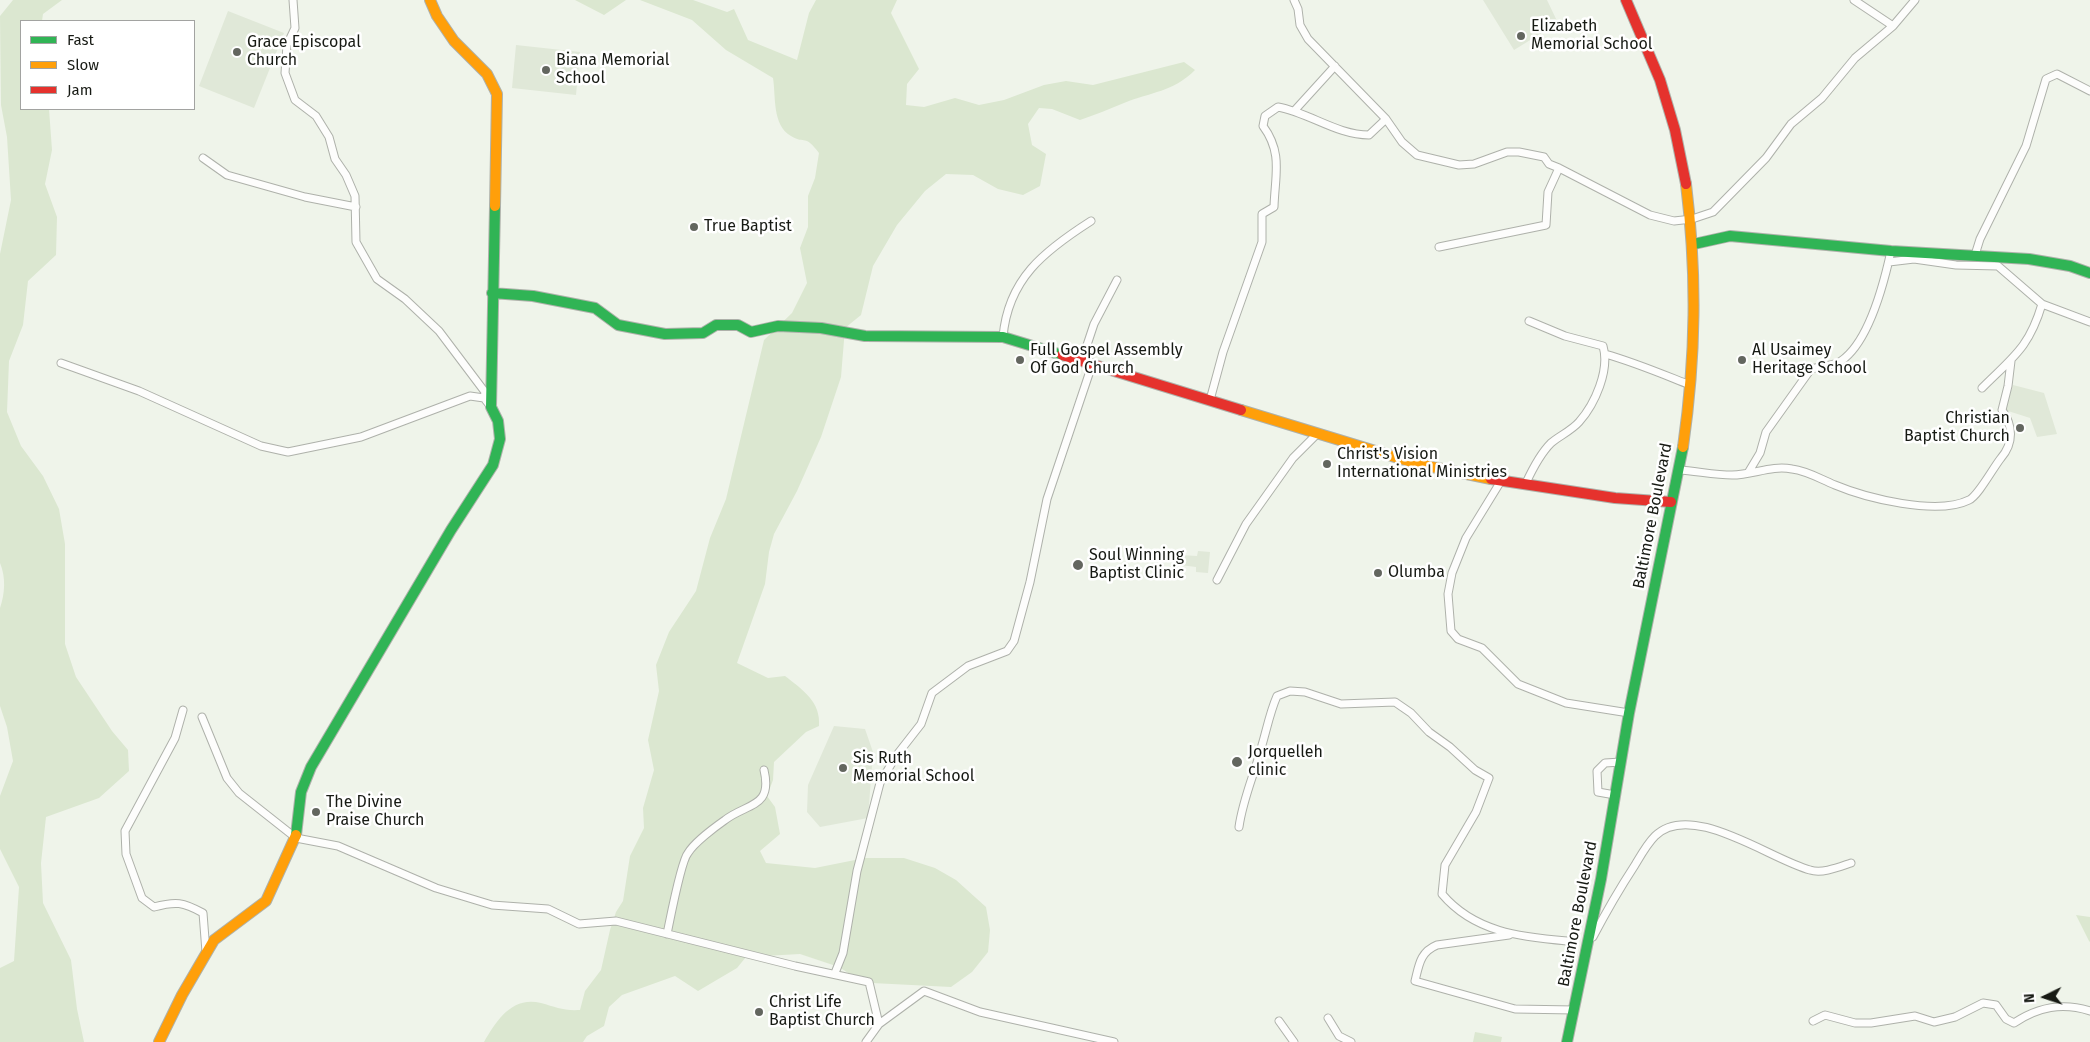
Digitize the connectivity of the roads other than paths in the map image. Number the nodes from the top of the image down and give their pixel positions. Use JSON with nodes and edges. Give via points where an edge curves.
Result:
{"nodes":[{"id":1,"x":293,"y":0,"type":"edge"},
{"id":2,"x":430,"y":0,"type":"edge"},
{"id":3,"x":1294,"y":0,"type":"edge"},
{"id":4,"x":1626,"y":0,"type":"edge"},
{"id":5,"x":1854,"y":0,"type":"edge"},
{"id":6,"x":1915,"y":0,"type":"edge"},
{"id":7,"x":1893,"y":26,"type":"junction"},
{"id":8,"x":1335,"y":66,"type":"junction"},
{"id":9,"x":2090,"y":90,"type":"edge"},
{"id":10,"x":1295,"y":110,"type":"junction"},
{"id":11,"x":1386,"y":119,"type":"junction"},
{"id":12,"x":203,"y":158,"type":"dead end"},
{"id":13,"x":1559,"y":168,"type":"junction"},
{"id":14,"x":356,"y":207,"type":"junction"},
{"id":15,"x":1692,"y":219,"type":"junction"},
{"id":16,"x":1091,"y":222,"type":"dead end"},
{"id":17,"x":1694,"y":244,"type":"junction"},
{"id":18,"x":1439,"y":247,"type":"dead end"},
{"id":19,"x":1975,"y":255,"type":"junction"},
{"id":20,"x":1890,"y":257,"type":"junction"},
{"id":21,"x":2090,"y":273,"type":"edge"},
{"id":22,"x":1117,"y":280,"type":"dead end"},
{"id":23,"x":492,"y":293,"type":"junction"},
{"id":24,"x":2042,"y":304,"type":"junction"},
{"id":25,"x":1529,"y":321,"type":"dead end"},
{"id":26,"x":2090,"y":322,"type":"edge"},
{"id":27,"x":1003,"y":337,"type":"junction"},
{"id":28,"x":1605,"y":354,"type":"junction"},
{"id":29,"x":1082,"y":360,"type":"junction"},
{"id":30,"x":2011,"y":361,"type":"junction"},
{"id":31,"x":61,"y":363,"type":"dead end"},
{"id":32,"x":1092,"y":365,"type":"junction"},
{"id":33,"x":1690,"y":385,"type":"junction"},
{"id":34,"x":1982,"y":388,"type":"dead end"},
{"id":35,"x":484,"y":398,"type":"junction"},
{"id":36,"x":1210,"y":400,"type":"junction"},
{"id":37,"x":491,"y":407,"type":"junction"},
{"id":38,"x":1318,"y":434,"type":"junction"},
{"id":39,"x":1679,"y":470,"type":"junction"},
{"id":40,"x":1748,"y":473,"type":"junction"},
{"id":41,"x":1501,"y":482,"type":"junction"},
{"id":42,"x":1526,"y":483,"type":"junction"},
{"id":43,"x":1670,"y":502,"type":"junction"},
{"id":44,"x":1217,"y":580,"type":"dead end"},
{"id":45,"x":183,"y":710,"type":"dead end"},
{"id":46,"x":1629,"y":713,"type":"junction"},
{"id":47,"x":202,"y":718,"type":"dead end"},
{"id":48,"x":1621,"y":762,"type":"junction"},
{"id":49,"x":764,"y":770,"type":"dead end"},
{"id":50,"x":1615,"y":796,"type":"junction"},
{"id":51,"x":1239,"y":827,"type":"dead end"},
{"id":52,"x":296,"y":838,"type":"junction"},
{"id":53,"x":1851,"y":863,"type":"dead end"},
{"id":54,"x":667,"y":934,"type":"junction"},
{"id":55,"x":1512,"y":936,"type":"junction"},
{"id":56,"x":1567,"y":941,"type":"dead end"},
{"id":57,"x":1587,"y":948,"type":"junction"},
{"id":58,"x":206,"y":952,"type":"junction"},
{"id":59,"x":835,"y":973,"type":"junction"},
{"id":60,"x":1574,"y":1010,"type":"junction"},
{"id":61,"x":2090,"y":1011,"type":"edge"},
{"id":62,"x":1328,"y":1018,"type":"dead end"},
{"id":63,"x":1280,"y":1021,"type":"dead end"},
{"id":64,"x":1813,"y":1021,"type":"dead end"},
{"id":65,"x":879,"y":1024,"type":"junction"},
{"id":66,"x":159,"y":1042,"type":"edge"},
{"id":67,"x":866,"y":1042,"type":"edge"},
{"id":68,"x":1114,"y":1042,"type":"edge"},
{"id":69,"x":1294,"y":1042,"type":"edge"},
{"id":70,"x":1351,"y":1042,"type":"edge"},
{"id":71,"x":1567,"y":1042,"type":"edge"}],
"edges":[{"from":1,"to":14,"type":"street","via":[[295,28],[287,45],[285,73],[295,100],[316,116],[329,137],[335,159],[355,196]]},
{"from":2,"to":23,"type":"main road","via":[[454,41],[487,74],[498,94]]},
{"from":3,"to":8,"type":"street","via":[[1300,25],[1308,40]]},
{"from":4,"to":15,"type":"main road","name":"Baltimore Boulevard","via":[[1660,79],[1680,148]]},
{"from":5,"to":7,"type":"street"},
{"from":6,"to":7,"type":"street"},
{"from":7,"to":15,"type":"street","via":[[1855,58],[1822,98],[1791,124],[1766,158],[1734,192],[1713,212]]},
{"from":8,"to":10,"type":"street"},
{"from":8,"to":11,"type":"street"},
{"from":9,"to":19,"type":"street","via":[[2057,74],[2046,79],[2026,146]]},
{"from":10,"to":11,"type":"street","via":[[1355,135],[1368,135]]},
{"from":10,"to":36,"type":"street","via":[[1278,107],[1265,116],[1263,126],[1274,140],[1277,171],[1274,207],[1262,214],[1262,242],[1223,352]]},
{"from":11,"to":13,"type":"street","via":[[1402,142],[1417,155],[1438,162],[1474,164],[1507,152],[1519,152],[1544,157],[1549,164]]},
{"from":12,"to":14,"type":"street","via":[[227,175],[305,197]]},
{"from":13,"to":15,"type":"street","via":[[1650,215],[1674,221]]},
{"from":13,"to":18,"type":"street","via":[[1548,192],[1546,225]]},
{"from":14,"to":35,"type":"street","via":[[356,242],[376,279],[405,299],[439,331],[485,392]]},
{"from":15,"to":17,"type":"main road","name":"Baltimore Boulevard"},
{"from":16,"to":27,"type":"street","via":[[1041,258],[1014,290],[1004,317]]},
{"from":17,"to":20,"type":"main road","via":[[1730,236]]},
{"from":17,"to":33,"type":"main road","name":"Baltimore Boulevard","via":[[1696,303]]},
{"from":19,"to":20,"type":"main road"},
{"from":19,"to":21,"type":"main road","via":[[2070,266]]},
{"from":20,"to":24,"type":"street","via":[[1998,266]]},
{"from":20,"to":40,"type":"street","via":[[1859,342],[1839,363],[1811,369],[1766,432],[1760,453]]},
{"from":22,"to":29,"type":"street","via":[[1094,324]]},
{"from":23,"to":27,"type":"main road","via":[[533,296],[594,308],[618,325],[665,334],[703,333],[716,325],[738,325],[751,332],[778,326],[821,328],[865,336]]},
{"from":23,"to":37,"type":"main road"},
{"from":24,"to":26,"type":"street"},
{"from":24,"to":30,"type":"street","via":[[2032,333]]},
{"from":25,"to":28,"type":"street","via":[[1565,336],[1603,346]]},
{"from":27,"to":29,"type":"main road"},
{"from":28,"to":33,"type":"street"},
{"from":28,"to":42,"type":"street","via":[[1604,368],[1592,402],[1579,422],[1550,444]]},
{"from":29,"to":32,"type":"main road"},
{"from":30,"to":34,"type":"street"},
{"from":30,"to":40,"type":"street","via":[[2002,410],[2010,421],[2008,451],[1970,500],[1917,506],[1881,500],[1792,468],[1769,467]]},
{"from":31,"to":35,"type":"street","via":[[139,391],[261,446],[288,452],[361,437],[470,396]]},
{"from":32,"to":36,"type":"main road"},
{"from":32,"to":59,"type":"street","via":[[1047,499],[1014,641],[1007,651],[968,666],[932,693],[921,724],[896,756],[880,784],[857,871],[843,953]]},
{"from":33,"to":39,"type":"main road","name":"Baltimore Boulevard"},
{"from":35,"to":37,"type":"street"},
{"from":36,"to":38,"type":"main road"},
{"from":37,"to":52,"type":"main road","via":[[498,421],[500,439],[492,465],[311,767],[301,792]]},
{"from":38,"to":41,"type":"main road","via":[[1418,464]]},
{"from":38,"to":44,"type":"street","via":[[1293,458],[1246,524]]},
{"from":39,"to":40,"type":"street","via":[[1732,475]]},
{"from":39,"to":43,"type":"main road","name":"Baltimore Boulevard"},
{"from":41,"to":42,"type":"main road"},
{"from":41,"to":46,"type":"street","via":[[1466,538],[1452,573],[1448,594],[1451,631],[1458,639],[1482,648],[1518,684],[1566,703]]},
{"from":42,"to":43,"type":"main road","via":[[1615,498]]},
{"from":43,"to":46,"type":"main road","name":"Baltimore Boulevard"},
{"from":45,"to":58,"type":"street","via":[[175,738],[125,831],[126,854],[142,898],[154,907],[174,901],[203,913]]},
{"from":46,"to":48,"type":"main road","name":"Baltimore Boulevard"},
{"from":47,"to":52,"type":"street","via":[[227,778],[239,793]]},
{"from":48,"to":50,"type":"main road","name":"Baltimore Boulevard"},
{"from":48,"to":50,"type":"street","via":[[1605,763],[1597,771],[1598,792]]},
{"from":49,"to":54,"type":"street","via":[[768,784],[764,795],[753,807],[725,819],[687,854]]},
{"from":50,"to":57,"type":"main road","name":"Baltimore Boulevard"},
{"from":51,"to":55,"type":"street","via":[[1268,716],[1277,696],[1290,691],[1305,692],[1341,704],[1395,702],[1412,713],[1429,732],[1475,770],[1489,778],[1476,812],[1444,865],[1442,894],[1454,908],[1470,918]]},
{"from":52,"to":54,"type":"street","via":[[338,846],[428,885],[492,905],[548,909],[579,924],[616,921]]},
{"from":52,"to":58,"type":"main road","via":[[266,901],[214,940]]},
{"from":53,"to":57,"type":"street","via":[[1812,871],[1699,824],[1670,828],[1656,835],[1648,846],[1610,904]]},
{"from":54,"to":59,"type":"street"},
{"from":55,"to":56,"type":"street"},
{"from":55,"to":60,"type":"street","via":[[1427,949],[1420,959],[1415,981],[1515,1009]]},
{"from":57,"to":60,"type":"main road","name":"Baltimore Boulevard"},
{"from":58,"to":66,"type":"main road"},
{"from":59,"to":65,"type":"street","via":[[869,982]]},
{"from":60,"to":71,"type":"main road","name":"Baltimore Boulevard"},
{"from":61,"to":64,"type":"street","via":[[2042,1008],[2014,1023],[2006,1019],[1996,1005],[1984,1003],[1955,1017],[1934,1022],[1915,1016],[1870,1024],[1825,1015]]},
{"from":62,"to":70,"type":"street","via":[[1339,1036]]},
{"from":63,"to":69,"type":"street"},
{"from":65,"to":67,"type":"street"},
{"from":65,"to":68,"type":"street","via":[[924,991],[980,1012]]}]}
